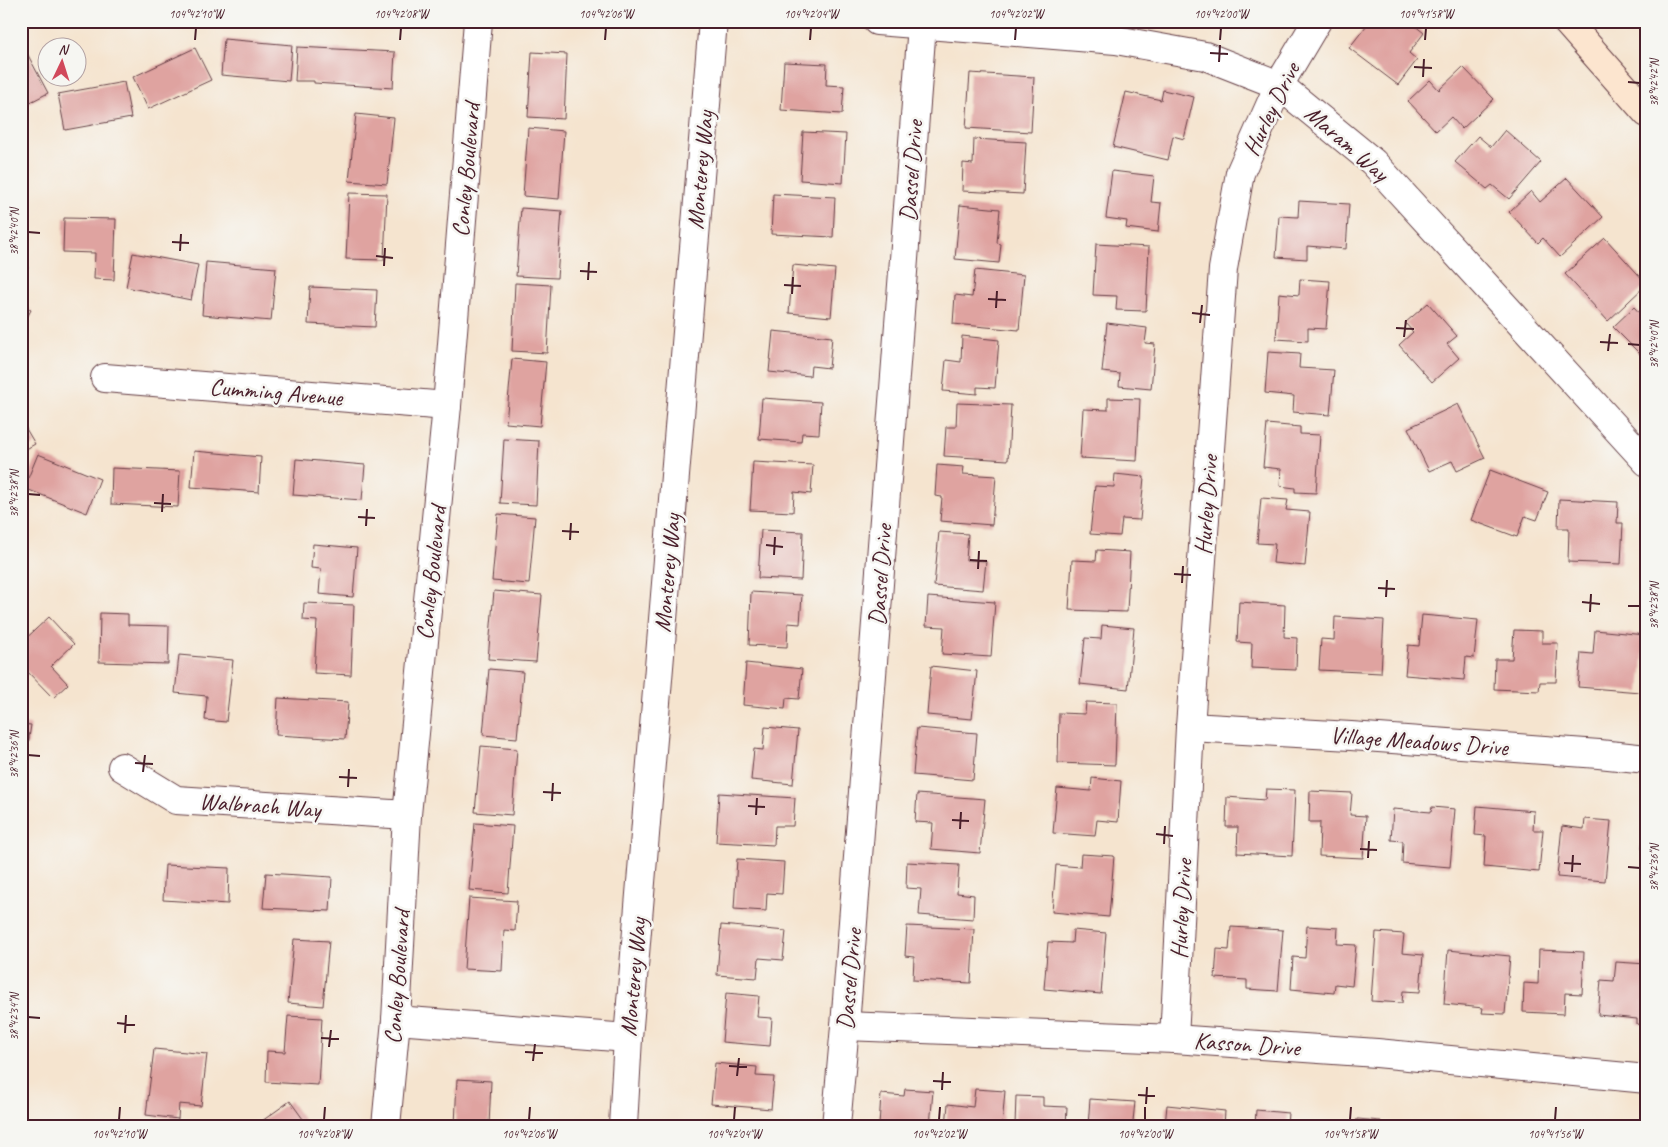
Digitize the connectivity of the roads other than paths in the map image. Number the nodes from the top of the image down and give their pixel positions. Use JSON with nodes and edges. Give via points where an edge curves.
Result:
{"nodes":[{"id":1,"x":478,"y":21,"type":"edge"},
{"id":2,"x":712,"y":21,"type":"edge"},
{"id":3,"x":877,"y":21,"type":"edge"},
{"id":4,"x":1317,"y":21,"type":"edge"},
{"id":5,"x":1566,"y":21,"type":"edge"},
{"id":6,"x":922,"y":25,"type":"junction"},
{"id":7,"x":1279,"y":85,"type":"junction"},
{"id":8,"x":1647,"y":112,"type":"edge"},
{"id":9,"x":105,"y":378,"type":"dead end"},
{"id":10,"x":447,"y":406,"type":"junction"},
{"id":11,"x":1647,"y":462,"type":"edge"},
{"id":12,"x":1190,"y":728,"type":"junction"},
{"id":13,"x":1647,"y":759,"type":"edge"},
{"id":14,"x":122,"y":767,"type":"dead end"},
{"id":15,"x":407,"y":815,"type":"junction"},
{"id":16,"x":396,"y":1020,"type":"junction"},
{"id":17,"x":846,"y":1026,"type":"junction"},
{"id":18,"x":628,"y":1038,"type":"junction"},
{"id":19,"x":1174,"y":1039,"type":"junction"},
{"id":20,"x":1647,"y":1079,"type":"edge"},
{"id":21,"x":386,"y":1126,"type":"edge"},
{"id":22,"x":623,"y":1126,"type":"edge"},
{"id":23,"x":836,"y":1126,"type":"edge"}],
"edges":[{"from":1,"to":10,"type":"street","name":"Conley Boulevard"},
{"from":2,"to":18,"type":"street","name":"Monterey Way"},
{"from":3,"to":6,"type":"street","name":"Maram Way"},
{"from":4,"to":7,"type":"street","name":"Hurley Drive"},
{"from":5,"to":8,"type":"main road"},
{"from":6,"to":7,"type":"street","name":"Maram Way","via":[[1116,40],[1205,56]]},
{"from":6,"to":17,"type":"street","name":"Dassel Drive"},
{"from":7,"to":11,"type":"street","name":"Maram Way","via":[[1373,162]]},
{"from":7,"to":12,"type":"street","name":"Hurley Drive","via":[[1240,173],[1223,269]]},
{"from":9,"to":10,"type":"street","name":"Cumming Avenue"},
{"from":10,"to":15,"type":"street","name":"Conley Boulevard"},
{"from":12,"to":13,"type":"street","name":"Village Meadows Drive"},
{"from":12,"to":19,"type":"street","name":"Hurley Drive"},
{"from":14,"to":15,"type":"street","name":"Walbrach Way","via":[[176,800]]},
{"from":15,"to":16,"type":"street","name":"Conley Boulevard"},
{"from":16,"to":18,"type":"street"},
{"from":16,"to":21,"type":"street","name":"Conley Boulevard"},
{"from":17,"to":19,"type":"street","name":"Kasson Drive"},
{"from":17,"to":23,"type":"street","name":"Dassel Drive"},
{"from":18,"to":22,"type":"street","name":"Monterey Way"},
{"from":19,"to":20,"type":"street","name":"Kasson Drive","via":[[1377,1053]]}]}
